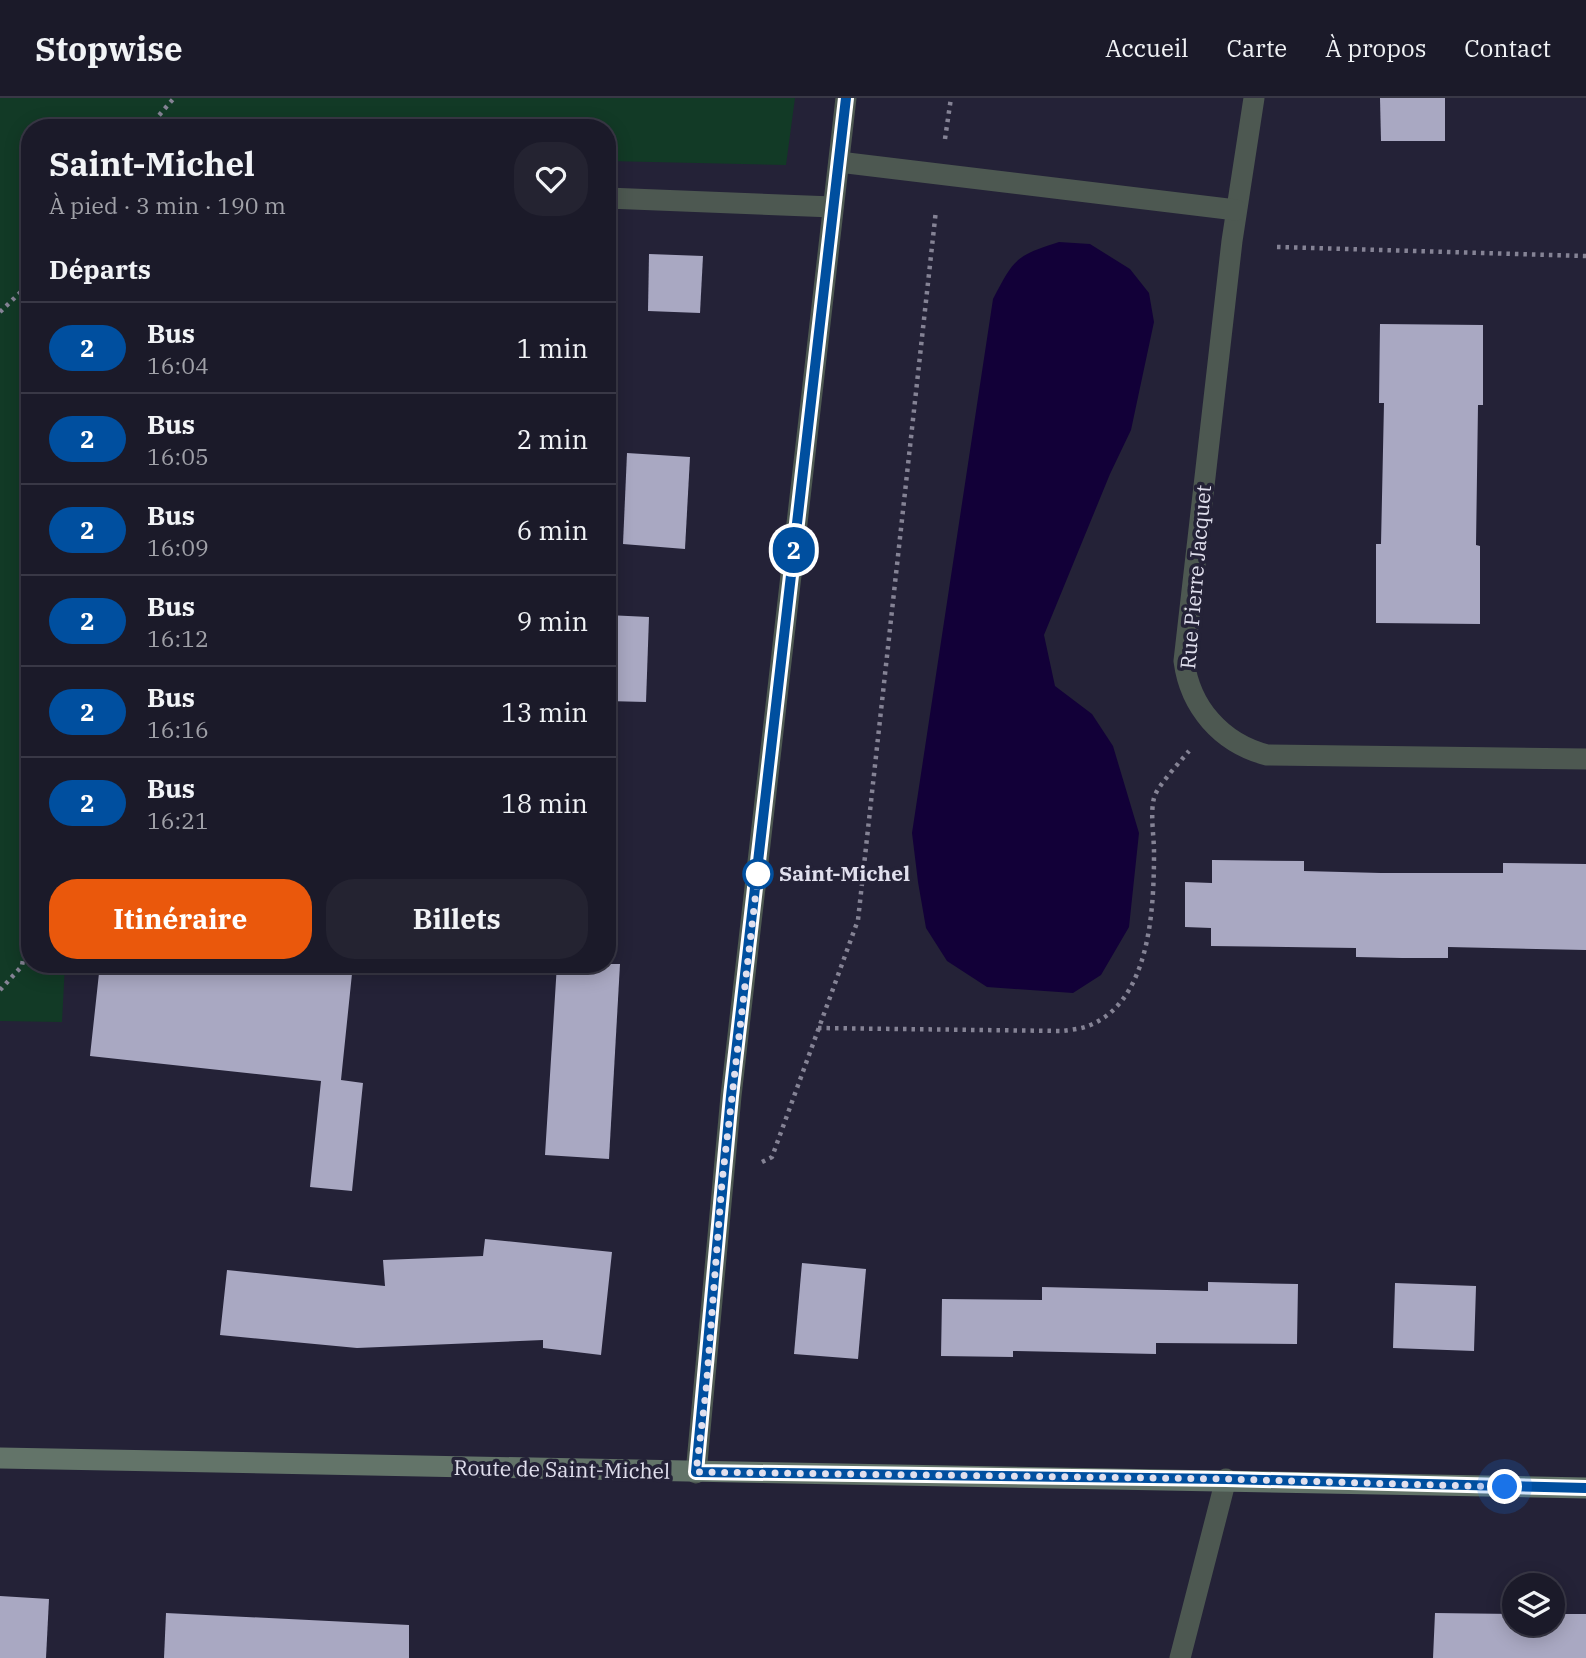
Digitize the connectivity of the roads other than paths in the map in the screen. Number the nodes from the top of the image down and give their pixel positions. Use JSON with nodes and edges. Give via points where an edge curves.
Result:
{"nodes":[{"id":1,"x":846,"y":98,"type":"edge"},
{"id":2,"x":1254,"y":98,"type":"edge"},
{"id":3,"x":839,"y":162,"type":"junction"},
{"id":4,"x":616,"y":198,"type":"edge"},
{"id":5,"x":833,"y":207,"type":"junction"},
{"id":6,"x":1236,"y":210,"type":"junction"},
{"id":7,"x":1586,"y":759,"type":"edge"},
{"id":8,"x":0,"y":1458,"type":"edge"},
{"id":9,"x":696,"y":1472,"type":"junction"},
{"id":10,"x":1226,"y":1479,"type":"junction"},
{"id":11,"x":1586,"y":1488,"type":"edge"},
{"id":12,"x":1180,"y":1658,"type":"edge"}],
"edges":[{"from":1,"to":3,"type":"street"},
{"from":2,"to":6,"type":"street","name":"Rue Pierre Jacquet"},
{"from":3,"to":5,"type":"street"},
{"from":3,"to":6,"type":"street"},
{"from":4,"to":5,"type":"street"},
{"from":5,"to":9,"type":"street","via":[[722,1182]]},
{"from":6,"to":7,"type":"street","name":"Rue Pierre Jacquet","via":[[1184,661],[1191,692],[1210,722],[1251,751],[1267,755]]},
{"from":8,"to":9,"type":"street","name":"Route de Saint-Michel"},
{"from":9,"to":10,"type":"street","name":"Route de Saint-Michel"},
{"from":10,"to":11,"type":"street","name":"Route de Saint-Michel"},
{"from":10,"to":12,"type":"street"}]}
